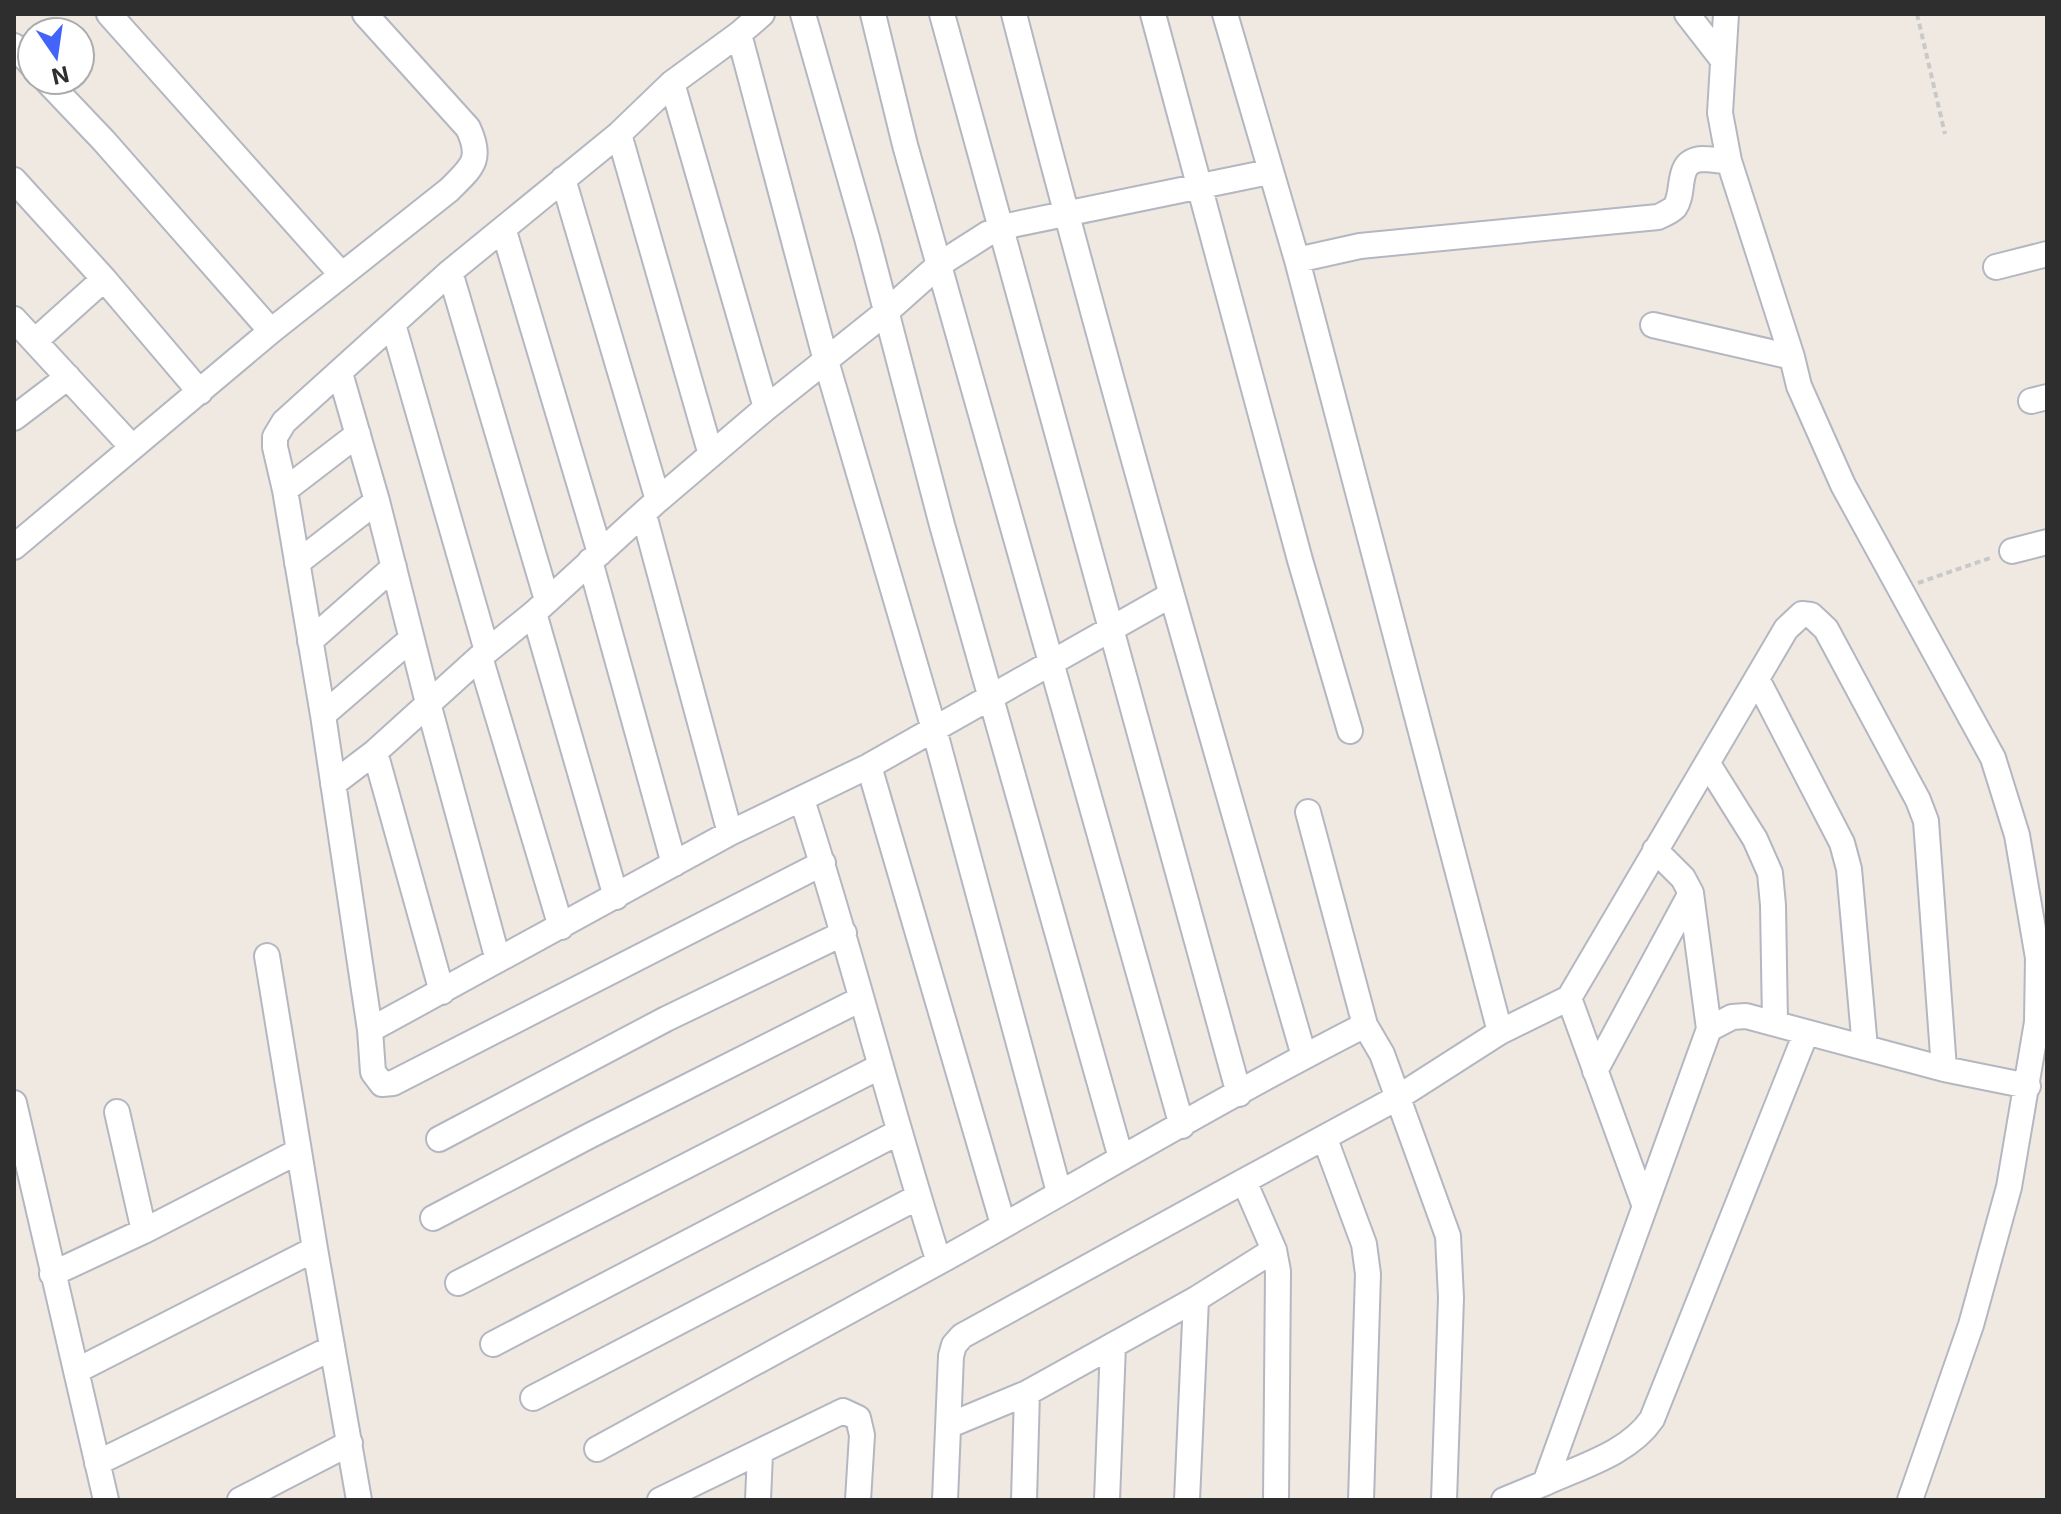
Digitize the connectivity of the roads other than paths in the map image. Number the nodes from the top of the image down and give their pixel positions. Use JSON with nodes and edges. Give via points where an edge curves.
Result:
{"nodes":[{"id":1,"x":109,"y":14,"type":"edge"},
{"id":2,"x":365,"y":14,"type":"edge"},
{"id":3,"x":762,"y":14,"type":"edge"},
{"id":4,"x":803,"y":14,"type":"edge"},
{"id":5,"x":873,"y":14,"type":"edge"},
{"id":6,"x":942,"y":14,"type":"edge"},
{"id":7,"x":1014,"y":14,"type":"edge"},
{"id":8,"x":1153,"y":14,"type":"edge"},
{"id":9,"x":1225,"y":14,"type":"edge"},
{"id":10,"x":1687,"y":14,"type":"edge"},
{"id":11,"x":1726,"y":14,"type":"edge"},
{"id":12,"x":739,"y":34,"type":"junction"},
{"id":13,"x":1722,"y":59,"type":"junction"},
{"id":14,"x":672,"y":83,"type":"junction"},
{"id":15,"x":61,"y":96,"type":"edge"},
{"id":16,"x":619,"y":134,"type":"junction"},
{"id":17,"x":1729,"y":161,"type":"junction"},
{"id":18,"x":1269,"y":172,"type":"junction"},
{"id":19,"x":563,"y":179,"type":"junction"},
{"id":20,"x":14,"y":180,"type":"edge"},
{"id":21,"x":1199,"y":185,"type":"junction"},
{"id":22,"x":1065,"y":213,"type":"junction"},
{"id":23,"x":1002,"y":227,"type":"junction"},
{"id":24,"x":504,"y":231,"type":"junction"},
{"id":25,"x":2047,"y":254,"type":"edge"},
{"id":26,"x":1297,"y":260,"type":"junction"},
{"id":27,"x":940,"y":264,"type":"junction"},
{"id":28,"x":1996,"y":267,"type":"dead end"},
{"id":29,"x":450,"y":272,"type":"junction"},
{"id":30,"x":341,"y":274,"type":"junction"},
{"id":31,"x":104,"y":279,"type":"junction"},
{"id":32,"x":885,"y":313,"type":"junction"},
{"id":33,"x":14,"y":319,"type":"edge"},
{"id":34,"x":393,"y":324,"type":"junction"},
{"id":35,"x":1653,"y":325,"type":"dead end"},
{"id":36,"x":271,"y":331,"type":"junction"},
{"id":37,"x":35,"y":341,"type":"junction"},
{"id":38,"x":1792,"y":357,"type":"junction"},
{"id":39,"x":826,"y":361,"type":"junction"},
{"id":40,"x":340,"y":373,"type":"junction"},
{"id":41,"x":68,"y":377,"type":"junction"},
{"id":42,"x":200,"y":392,"type":"junction"},
{"id":43,"x":766,"y":408,"type":"junction"},
{"id":44,"x":14,"y":418,"type":"edge"},
{"id":45,"x":358,"y":434,"type":"junction"},
{"id":46,"x":132,"y":447,"type":"junction"},
{"id":47,"x":711,"y":455,"type":"junction"},
{"id":48,"x":285,"y":490,"type":"junction"},
{"id":49,"x":377,"y":501,"type":"junction"},
{"id":50,"x":651,"y":508,"type":"junction"},
{"id":51,"x":2047,"y":542,"type":"edge"},
{"id":52,"x":14,"y":547,"type":"edge"},
{"id":53,"x":2012,"y":551,"type":"road end"},
{"id":54,"x":595,"y":557,"type":"junction"},
{"id":55,"x":297,"y":563,"type":"junction"},
{"id":56,"x":394,"y":567,"type":"junction"},
{"id":57,"x":1171,"y":595,"type":"junction"},
{"id":58,"x":541,"y":607,"type":"junction"},
{"id":59,"x":1112,"y":627,"type":"junction"},
{"id":60,"x":411,"y":639,"type":"junction"},
{"id":61,"x":310,"y":641,"type":"junction"},
{"id":62,"x":484,"y":654,"type":"junction"},
{"id":63,"x":1052,"y":662,"type":"junction"},
{"id":64,"x":1757,"y":679,"type":"junction"},
{"id":65,"x":991,"y":698,"type":"junction"},
{"id":66,"x":428,"y":703,"type":"junction"},
{"id":67,"x":323,"y":715,"type":"junction"},
{"id":68,"x":934,"y":729,"type":"junction"},
{"id":69,"x":1350,"y":731,"type":"dead end"},
{"id":70,"x":375,"y":752,"type":"junction"},
{"id":71,"x":1708,"y":764,"type":"junction"},
{"id":72,"x":869,"y":766,"type":"junction"},
{"id":73,"x":333,"y":784,"type":"junction"},
{"id":74,"x":802,"y":800,"type":"junction"},
{"id":75,"x":1308,"y":812,"type":"dead end"},
{"id":76,"x":730,"y":833,"type":"junction"},
{"id":77,"x":1655,"y":850,"type":"junction"},
{"id":78,"x":823,"y":863,"type":"junction"},
{"id":79,"x":674,"y":864,"type":"junction"},
{"id":80,"x":1691,"y":893,"type":"junction"},
{"id":81,"x":616,"y":897,"type":"junction"},
{"id":82,"x":561,"y":927,"type":"junction"},
{"id":83,"x":844,"y":933,"type":"junction"},
{"id":84,"x":267,"y":956,"type":"dead end"},
{"id":85,"x":498,"y":960,"type":"junction"},
{"id":86,"x":442,"y":992,"type":"junction"},
{"id":87,"x":1569,"y":998,"type":"junction"},
{"id":88,"x":861,"y":999,"type":"junction"},
{"id":89,"x":1775,"y":1022,"type":"junction"},
{"id":90,"x":1365,"y":1025,"type":"junction"},
{"id":91,"x":1709,"y":1029,"type":"junction"},
{"id":92,"x":370,"y":1030,"type":"junction"},
{"id":93,"x":1500,"y":1032,"type":"junction"},
{"id":94,"x":1806,"y":1033,"type":"junction"},
{"id":95,"x":1865,"y":1048,"type":"junction"},
{"id":96,"x":1304,"y":1056,"type":"junction"},
{"id":97,"x":881,"y":1066,"type":"junction"},
{"id":98,"x":1944,"y":1069,"type":"junction"},
{"id":99,"x":1595,"y":1071,"type":"junction"},
{"id":100,"x":2028,"y":1086,"type":"junction"},
{"id":101,"x":1239,"y":1094,"type":"junction"},
{"id":102,"x":1397,"y":1098,"type":"junction"},
{"id":103,"x":14,"y":1103,"type":"edge"},
{"id":104,"x":117,"y":1112,"type":"dead end"},
{"id":105,"x":1182,"y":1126,"type":"junction"},
{"id":106,"x":899,"y":1132,"type":"junction"},
{"id":107,"x":439,"y":1139,"type":"dead end"},
{"id":108,"x":1325,"y":1139,"type":"junction"},
{"id":109,"x":299,"y":1151,"type":"junction"},
{"id":110,"x":1121,"y":1158,"type":"junction"},
{"id":111,"x":1244,"y":1181,"type":"junction"},
{"id":112,"x":1059,"y":1192,"type":"junction"},
{"id":113,"x":918,"y":1197,"type":"junction"},
{"id":114,"x":1644,"y":1204,"type":"junction"},
{"id":115,"x":433,"y":1218,"type":"dead end"},
{"id":116,"x":1003,"y":1224,"type":"junction"},
{"id":117,"x":144,"y":1231,"type":"junction"},
{"id":118,"x":315,"y":1249,"type":"junction"},
{"id":119,"x":1274,"y":1250,"type":"junction"},
{"id":120,"x":939,"y":1262,"type":"junction"},
{"id":121,"x":52,"y":1274,"type":"junction"},
{"id":122,"x":458,"y":1283,"type":"dead end"},
{"id":123,"x":1196,"y":1299,"type":"junction"},
{"id":124,"x":493,"y":1344,"type":"dead end"},
{"id":125,"x":1113,"y":1345,"type":"junction"},
{"id":126,"x":332,"y":1348,"type":"junction"},
{"id":127,"x":76,"y":1371,"type":"junction"},
{"id":128,"x":1027,"y":1393,"type":"junction"},
{"id":129,"x":533,"y":1398,"type":"dead end"},
{"id":130,"x":950,"y":1425,"type":"junction"},
{"id":131,"x":350,"y":1443,"type":"junction"},
{"id":132,"x":597,"y":1449,"type":"dead end"},
{"id":133,"x":760,"y":1453,"type":"junction"},
{"id":134,"x":97,"y":1463,"type":"junction"},
{"id":135,"x":1545,"y":1483,"type":"junction"},
{"id":136,"x":665,"y":1499,"type":"edge"},
{"id":137,"x":106,"y":1500,"type":"edge"},
{"id":138,"x":240,"y":1500,"type":"edge"},
{"id":139,"x":359,"y":1500,"type":"edge"},
{"id":140,"x":758,"y":1500,"type":"edge"},
{"id":141,"x":858,"y":1500,"type":"edge"},
{"id":142,"x":945,"y":1500,"type":"edge"},
{"id":143,"x":1024,"y":1500,"type":"edge"},
{"id":144,"x":1107,"y":1500,"type":"edge"},
{"id":145,"x":1187,"y":1500,"type":"edge"},
{"id":146,"x":1276,"y":1500,"type":"edge"},
{"id":147,"x":1361,"y":1500,"type":"edge"},
{"id":148,"x":1444,"y":1500,"type":"edge"},
{"id":149,"x":1504,"y":1500,"type":"edge"},
{"id":150,"x":1910,"y":1500,"type":"edge"}],
"edges":[{"from":1,"to":30,"type":"street"},
{"from":2,"to":30,"type":"street","via":[[468,128],[476,158],[449,190]]},
{"from":3,"to":12,"type":"street"},
{"from":4,"to":32,"type":"street"},
{"from":5,"to":27,"type":"street"},
{"from":6,"to":23,"type":"street"},
{"from":7,"to":22,"type":"street"},
{"from":8,"to":21,"type":"street"},
{"from":9,"to":18,"type":"street"},
{"from":10,"to":13,"type":"street"},
{"from":11,"to":13,"type":"street"},
{"from":12,"to":14,"type":"street"},
{"from":12,"to":39,"type":"street"},
{"from":13,"to":17,"type":"street","via":[[1720,113]]},
{"from":14,"to":16,"type":"street"},
{"from":14,"to":43,"type":"street"},
{"from":15,"to":36,"type":"street"},
{"from":16,"to":19,"type":"street"},
{"from":16,"to":47,"type":"street"},
{"from":17,"to":26,"type":"street","via":[[1689,163],[1674,208],[1658,217],[1360,246]]},
{"from":17,"to":38,"type":"street"},
{"from":18,"to":21,"type":"street"},
{"from":18,"to":26,"type":"street"},
{"from":19,"to":24,"type":"street"},
{"from":19,"to":50,"type":"street"},
{"from":20,"to":31,"type":"street"},
{"from":21,"to":22,"type":"street"},
{"from":21,"to":69,"type":"street"},
{"from":22,"to":23,"type":"street"},
{"from":22,"to":57,"type":"street"},
{"from":23,"to":27,"type":"street"},
{"from":23,"to":59,"type":"street"},
{"from":24,"to":29,"type":"street"},
{"from":24,"to":54,"type":"street"},
{"from":25,"to":28,"type":"street"},
{"from":26,"to":93,"type":"street"},
{"from":27,"to":32,"type":"street"},
{"from":27,"to":63,"type":"street"},
{"from":29,"to":34,"type":"street"},
{"from":29,"to":58,"type":"street"},
{"from":30,"to":36,"type":"street"},
{"from":31,"to":37,"type":"street"},
{"from":31,"to":42,"type":"street"},
{"from":32,"to":39,"type":"street"},
{"from":32,"to":65,"type":"street"},
{"from":33,"to":37,"type":"street"},
{"from":34,"to":40,"type":"street"},
{"from":34,"to":62,"type":"street"},
{"from":35,"to":38,"type":"street"},
{"from":36,"to":42,"type":"street"},
{"from":37,"to":41,"type":"street"},
{"from":38,"to":100,"type":"street","via":[[1799,386],[1843,485],[1993,758],[2017,835],[2038,958]]},
{"from":39,"to":43,"type":"street"},
{"from":39,"to":68,"type":"street"},
{"from":40,"to":45,"type":"street"},
{"from":40,"to":48,"type":"street","via":[[284,422],[275,437]]},
{"from":41,"to":44,"type":"street"},
{"from":41,"to":46,"type":"street"},
{"from":42,"to":46,"type":"street"},
{"from":43,"to":47,"type":"street"},
{"from":45,"to":48,"type":"street"},
{"from":45,"to":49,"type":"street"},
{"from":46,"to":52,"type":"street"},
{"from":47,"to":50,"type":"street"},
{"from":48,"to":55,"type":"street"},
{"from":49,"to":55,"type":"street"},
{"from":49,"to":56,"type":"street"},
{"from":50,"to":54,"type":"street"},
{"from":50,"to":76,"type":"street"},
{"from":51,"to":53,"type":"street"},
{"from":54,"to":58,"type":"street"},
{"from":54,"to":79,"type":"street"},
{"from":55,"to":61,"type":"street"},
{"from":56,"to":60,"type":"street"},
{"from":56,"to":61,"type":"street"},
{"from":57,"to":59,"type":"street"},
{"from":57,"to":96,"type":"street"},
{"from":58,"to":62,"type":"street"},
{"from":58,"to":81,"type":"street"},
{"from":59,"to":63,"type":"street"},
{"from":59,"to":101,"type":"street"},
{"from":60,"to":66,"type":"street"},
{"from":60,"to":67,"type":"street"},
{"from":61,"to":67,"type":"street"},
{"from":62,"to":66,"type":"street"},
{"from":62,"to":82,"type":"street"},
{"from":63,"to":65,"type":"street"},
{"from":63,"to":105,"type":"street"},
{"from":64,"to":71,"type":"street"},
{"from":64,"to":95,"type":"street","via":[[1842,843],[1849,869]]},
{"from":64,"to":98,"type":"street","via":[[1793,621],[1802,614],[1817,619],[1918,800],[1929,843]]},
{"from":65,"to":68,"type":"street"},
{"from":65,"to":110,"type":"street"},
{"from":66,"to":70,"type":"street"},
{"from":66,"to":85,"type":"street"},
{"from":67,"to":73,"type":"street"},
{"from":68,"to":72,"type":"street"},
{"from":68,"to":112,"type":"street"},
{"from":70,"to":73,"type":"street"},
{"from":70,"to":86,"type":"street"},
{"from":71,"to":77,"type":"street"},
{"from":71,"to":89,"type":"street","via":[[1770,873]]},
{"from":72,"to":74,"type":"street"},
{"from":72,"to":116,"type":"street"},
{"from":73,"to":92,"type":"street"},
{"from":74,"to":76,"type":"street"},
{"from":74,"to":78,"type":"street"},
{"from":75,"to":90,"type":"street"},
{"from":76,"to":79,"type":"street"},
{"from":77,"to":80,"type":"street"},
{"from":77,"to":87,"type":"street"},
{"from":78,"to":83,"type":"street"},
{"from":78,"to":92,"type":"street","via":[[393,1083],[382,1084],[373,1072]]},
{"from":79,"to":81,"type":"street"},
{"from":80,"to":91,"type":"street"},
{"from":80,"to":99,"type":"street"},
{"from":81,"to":82,"type":"street"},
{"from":82,"to":85,"type":"street"},
{"from":83,"to":88,"type":"street"},
{"from":83,"to":107,"type":"street","via":[[666,1019]]},
{"from":84,"to":109,"type":"street"},
{"from":85,"to":86,"type":"street"},
{"from":86,"to":92,"type":"street"},
{"from":87,"to":93,"type":"street"},
{"from":87,"to":99,"type":"street"},
{"from":88,"to":97,"type":"street"},
{"from":88,"to":115,"type":"street"},
{"from":89,"to":91,"type":"street","via":[[1732,1017]]},
{"from":89,"to":94,"type":"street"},
{"from":90,"to":96,"type":"street"},
{"from":90,"to":102,"type":"street"},
{"from":91,"to":114,"type":"street"},
{"from":93,"to":102,"type":"street"},
{"from":94,"to":95,"type":"street"},
{"from":94,"to":135,"type":"street","via":[[1652,1419],[1623,1447]]},
{"from":95,"to":98,"type":"street"},
{"from":96,"to":101,"type":"street"},
{"from":97,"to":106,"type":"street"},
{"from":97,"to":122,"type":"street"},
{"from":98,"to":100,"type":"street"},
{"from":99,"to":114,"type":"street"},
{"from":100,"to":150,"type":"street","via":[[2009,1187],[1971,1325]]},
{"from":101,"to":105,"type":"street"},
{"from":102,"to":108,"type":"street"},
{"from":102,"to":148,"type":"street","via":[[1448,1236]]},
{"from":103,"to":121,"type":"street"},
{"from":104,"to":117,"type":"street"},
{"from":105,"to":110,"type":"street"},
{"from":106,"to":113,"type":"street"},
{"from":106,"to":124,"type":"street"},
{"from":108,"to":111,"type":"street"},
{"from":108,"to":147,"type":"street","via":[[1364,1244],[1368,1274]]},
{"from":109,"to":117,"type":"street"},
{"from":109,"to":118,"type":"street"},
{"from":110,"to":112,"type":"street"},
{"from":111,"to":119,"type":"street"},
{"from":111,"to":130,"type":"street","via":[[962,1336],[951,1356]]},
{"from":112,"to":116,"type":"street"},
{"from":113,"to":120,"type":"street"},
{"from":113,"to":129,"type":"street"},
{"from":114,"to":135,"type":"street"},
{"from":116,"to":120,"type":"street"},
{"from":117,"to":121,"type":"street"},
{"from":118,"to":126,"type":"street"},
{"from":118,"to":127,"type":"street"},
{"from":119,"to":123,"type":"street"},
{"from":119,"to":146,"type":"street","via":[[1279,1289]]},
{"from":120,"to":132,"type":"street"},
{"from":121,"to":127,"type":"street"},
{"from":123,"to":125,"type":"street"},
{"from":123,"to":145,"type":"street"},
{"from":125,"to":128,"type":"street"},
{"from":125,"to":144,"type":"street"},
{"from":126,"to":131,"type":"street"},
{"from":126,"to":134,"type":"street"},
{"from":127,"to":134,"type":"street"},
{"from":128,"to":130,"type":"street"},
{"from":128,"to":143,"type":"street"},
{"from":130,"to":142,"type":"street"},
{"from":131,"to":138,"type":"street"},
{"from":131,"to":139,"type":"street"},
{"from":133,"to":136,"type":"street"},
{"from":133,"to":140,"type":"street"},
{"from":133,"to":141,"type":"street","via":[[836,1413],[850,1412],[858,1418],[862,1435]]},
{"from":134,"to":137,"type":"street"},
{"from":135,"to":149,"type":"street"}]}
